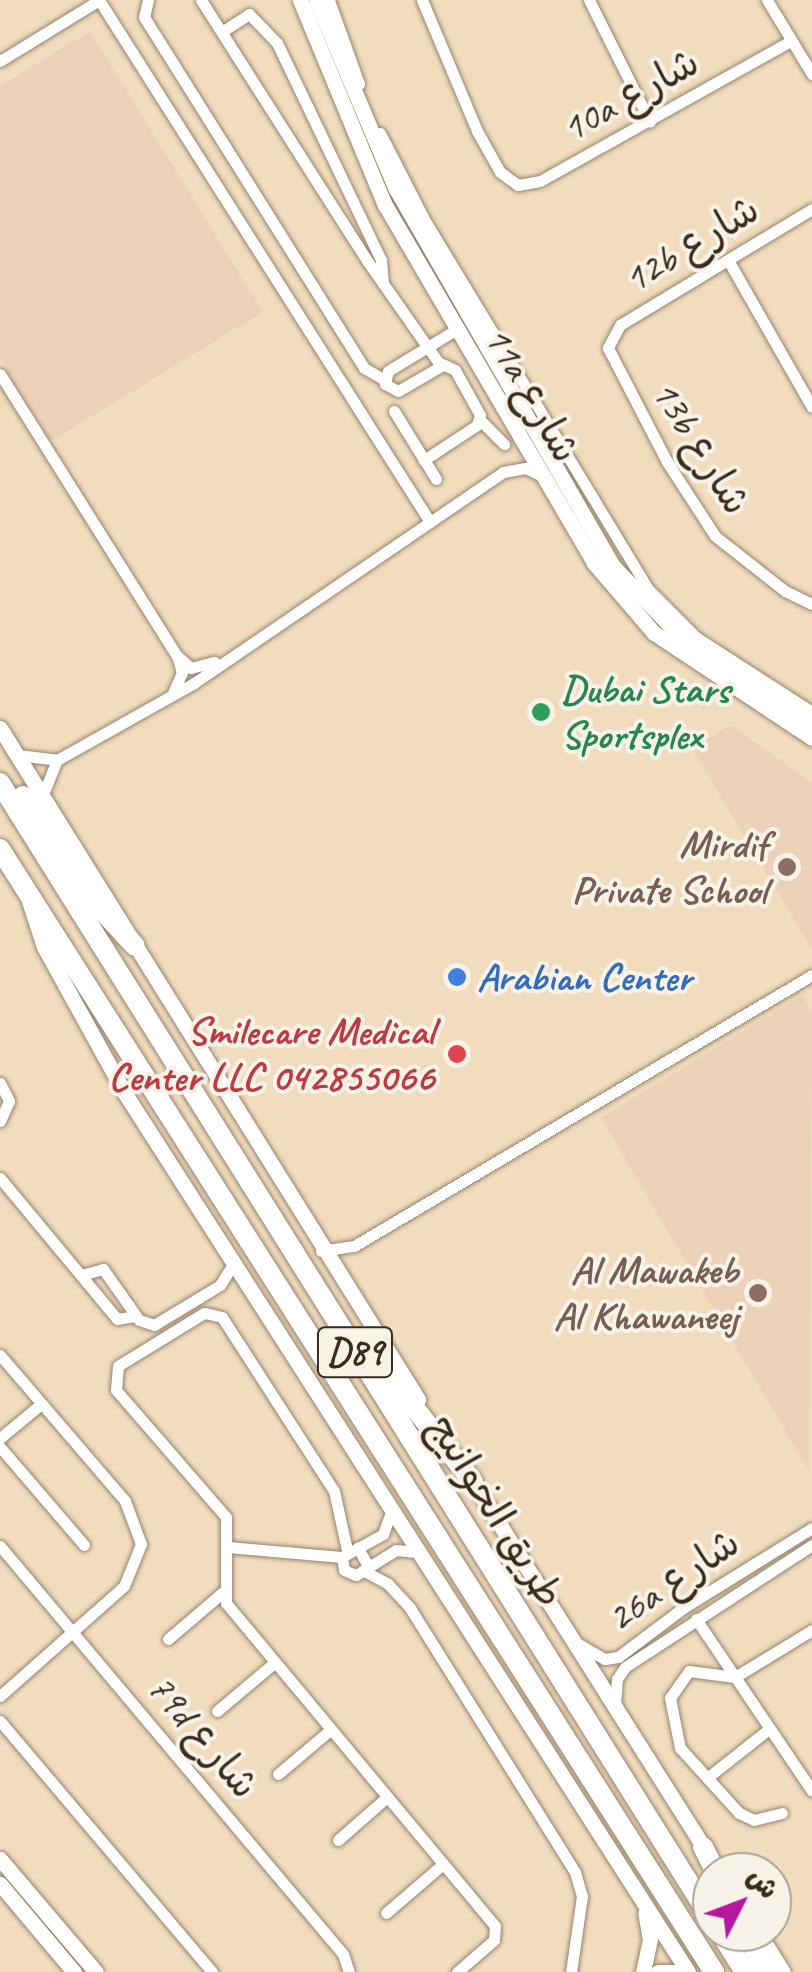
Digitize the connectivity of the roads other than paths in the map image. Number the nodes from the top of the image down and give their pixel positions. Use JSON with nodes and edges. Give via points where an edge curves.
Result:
{"nodes":[{"id":1,"x":99,"y":0,"type":"edge"},
{"id":2,"x":148,"y":0,"type":"edge"},
{"id":3,"x":201,"y":0,"type":"edge"},
{"id":4,"x":300,"y":0,"type":"edge"},
{"id":5,"x":316,"y":0,"type":"edge"},
{"id":6,"x":330,"y":0,"type":"edge"},
{"id":7,"x":422,"y":0,"type":"edge"},
{"id":8,"x":589,"y":0,"type":"edge"},
{"id":9,"x":767,"y":0,"type":"edge"},
{"id":10,"x":223,"y":31,"type":"junction"},
{"id":11,"x":790,"y":41,"type":"junction"},
{"id":12,"x":0,"y":61,"type":"edge"},
{"id":13,"x":812,"y":74,"type":"edge"},
{"id":14,"x":650,"y":122,"type":"junction"},
{"id":15,"x":812,"y":209,"type":"edge"},
{"id":16,"x":728,"y":260,"type":"junction"},
{"id":17,"x":418,"y":262,"type":"junction"},
{"id":18,"x":453,"y":278,"type":"junction"},
{"id":19,"x":383,"y":284,"type":"junction"},
{"id":20,"x":457,"y":330,"type":"junction"},
{"id":21,"x":610,"y":340,"type":"joint"},
{"id":22,"x":427,"y":348,"type":"junction"},
{"id":23,"x":443,"y":364,"type":"junction"},
{"id":24,"x":0,"y":374,"type":"edge"},
{"id":25,"x":385,"y":380,"type":"junction"},
{"id":26,"x":520,"y":405,"type":"junction"},
{"id":27,"x":812,"y":406,"type":"edge"},
{"id":28,"x":394,"y":411,"type":"dead end"},
{"id":29,"x":481,"y":421,"type":"junction"},
{"id":30,"x":511,"y":440,"type":"junction"},
{"id":31,"x":424,"y":460,"type":"junction"},
{"id":32,"x":542,"y":476,"type":"junction"},
{"id":33,"x":436,"y":479,"type":"dead end"},
{"id":34,"x":565,"y":485,"type":"junction"},
{"id":35,"x":430,"y":522,"type":"junction"},
{"id":36,"x":812,"y":604,"type":"edge"},
{"id":37,"x":176,"y":655,"type":"junction"},
{"id":38,"x":224,"y":660,"type":"junction"},
{"id":39,"x":172,"y":695,"type":"junction"},
{"id":40,"x":812,"y":712,"type":"edge"},
{"id":41,"x":812,"y":723,"type":"edge"},
{"id":42,"x":0,"y":728,"type":"edge"},
{"id":43,"x":812,"y":738,"type":"edge"},
{"id":44,"x":18,"y":755,"type":"junction"},
{"id":45,"x":57,"y":760,"type":"junction"},
{"id":46,"x":0,"y":773,"type":"edge"},
{"id":47,"x":0,"y":782,"type":"edge"},
{"id":48,"x":44,"y":792,"type":"junction"},
{"id":49,"x":0,"y":850,"type":"edge"},
{"id":50,"x":27,"y":892,"type":"junction"},
{"id":51,"x":136,"y":946,"type":"junction"},
{"id":52,"x":812,"y":975,"type":"edge"},
{"id":53,"x":0,"y":1086,"type":"edge"},
{"id":54,"x":0,"y":1112,"type":"edge"},
{"id":55,"x":0,"y":1121,"type":"edge"},
{"id":56,"x":0,"y":1178,"type":"edge"},
{"id":57,"x":354,"y":1246,"type":"junction"},
{"id":58,"x":322,"y":1252,"type":"junction"},
{"id":59,"x":232,"y":1264,"type":"junction"},
{"id":60,"x":334,"y":1271,"type":"junction"},
{"id":61,"x":81,"y":1276,"type":"junction"},
{"id":62,"x":135,"y":1316,"type":"junction"},
{"id":63,"x":338,"y":1326,"type":"junction"},
{"id":64,"x":0,"y":1355,"type":"edge"},
{"id":65,"x":39,"y":1401,"type":"junction"},
{"id":66,"x":0,"y":1429,"type":"edge"},
{"id":67,"x":0,"y":1438,"type":"edge"},
{"id":68,"x":0,"y":1447,"type":"edge"},
{"id":69,"x":473,"y":1482,"type":"junction"},
{"id":70,"x":391,"y":1512,"type":"junction"},
{"id":71,"x":812,"y":1528,"type":"edge"},
{"id":72,"x":84,"y":1545,"type":"dead end"},
{"id":73,"x":0,"y":1546,"type":"edge"},
{"id":74,"x":811,"y":1546,"type":"edge"},
{"id":75,"x":228,"y":1547,"type":"junction"},
{"id":76,"x":416,"y":1552,"type":"junction"},
{"id":77,"x":357,"y":1558,"type":"junction"},
{"id":78,"x":729,"y":1579,"type":"junction"},
{"id":79,"x":223,"y":1592,"type":"junction"},
{"id":80,"x":714,"y":1608,"type":"junction"},
{"id":81,"x":696,"y":1619,"type":"junction"},
{"id":82,"x":680,"y":1630,"type":"junction"},
{"id":83,"x":812,"y":1630,"type":"edge"},
{"id":84,"x":74,"y":1633,"type":"junction"},
{"id":85,"x":569,"y":1638,"type":"junction"},
{"id":86,"x":708,"y":1638,"type":"junction"},
{"id":87,"x":168,"y":1639,"type":"dead end"},
{"id":88,"x":274,"y":1663,"type":"junction"},
{"id":89,"x":735,"y":1676,"type":"junction"},
{"id":90,"x":0,"y":1696,"type":"edge"},
{"id":91,"x":217,"y":1711,"type":"dead end"},
{"id":92,"x":616,"y":1712,"type":"junction"},
{"id":93,"x":0,"y":1721,"type":"edge"},
{"id":94,"x":770,"y":1728,"type":"junction"},
{"id":95,"x":330,"y":1730,"type":"junction"},
{"id":96,"x":278,"y":1774,"type":"dead end"},
{"id":97,"x":808,"y":1777,"type":"edge"},
{"id":98,"x":707,"y":1778,"type":"junction"},
{"id":99,"x":812,"y":1792,"type":"edge"},
{"id":100,"x":387,"y":1797,"type":"junction"},
{"id":101,"x":782,"y":1813,"type":"dead end"},
{"id":102,"x":338,"y":1840,"type":"dead end"},
{"id":103,"x":704,"y":1846,"type":"joint"},
{"id":104,"x":707,"y":1852,"type":"edge"},
{"id":105,"x":0,"y":1859,"type":"edge"},
{"id":106,"x":443,"y":1864,"type":"junction"},
{"id":107,"x":0,"y":1884,"type":"edge"},
{"id":108,"x":692,"y":1888,"type":"edge"},
{"id":109,"x":641,"y":1900,"type":"junction"},
{"id":110,"x":386,"y":1913,"type":"dead end"},
{"id":111,"x":74,"y":1972,"type":"edge"},
{"id":112,"x":96,"y":1972,"type":"edge"},
{"id":113,"x":212,"y":1972,"type":"edge"},
{"id":114,"x":349,"y":1972,"type":"edge"},
{"id":115,"x":458,"y":1972,"type":"edge"},
{"id":116,"x":571,"y":1972,"type":"edge"},
{"id":117,"x":643,"y":1972,"type":"edge"},
{"id":118,"x":658,"y":1972,"type":"edge"},
{"id":119,"x":674,"y":1972,"type":"edge"},
{"id":120,"x":688,"y":1972,"type":"edge"},
{"id":121,"x":714,"y":1972,"type":"edge"}],
"edges":[{"from":1,"to":12,"type":"street"},
{"from":1,"to":35,"type":"street"},
{"from":2,"to":25,"type":"street","via":[[144,16],[364,368]]},
{"from":3,"to":10,"type":"street"},
{"from":4,"to":17,"type":"street","name":"11a شارع","via":[[358,150]]},
{"from":5,"to":18,"type":"street","name":"11a شارع","via":[[378,153]]},
{"from":6,"to":18,"type":"street","name":"11a شارع","via":[[380,133]]},
{"from":7,"to":14,"type":"street","name":"10a شارع","via":[[500,172],[518,185],[534,184]]},
{"from":8,"to":14,"type":"street"},
{"from":9,"to":11,"type":"street"},
{"from":10,"to":19,"type":"street"},
{"from":10,"to":19,"type":"street","via":[[249,14],[274,39],[382,260]]},
{"from":11,"to":13,"type":"street"},
{"from":11,"to":14,"type":"street","name":"10a شارع"},
{"from":15,"to":16,"type":"street","name":"12b شارع"},
{"from":16,"to":21,"type":"street","name":"12b شارع","via":[[620,324]]},
{"from":16,"to":27,"type":"street"},
{"from":17,"to":20,"type":"street","name":"11a شارع"},
{"from":17,"to":26,"type":"street","via":[[432,274],[506,401]]},
{"from":18,"to":26,"type":"street","name":"11a شارع"},
{"from":18,"to":40,"type":"street","name":"11a شارع","via":[[658,600],[696,637]]},
{"from":19,"to":22,"type":"street"},
{"from":20,"to":22,"type":"street"},
{"from":20,"to":30,"type":"street","name":"11a شارع"},
{"from":21,"to":36,"type":"street","name":"13b شارع","via":[[612,363],[705,523],[738,558]]},
{"from":22,"to":23,"type":"street"},
{"from":22,"to":25,"type":"street"},
{"from":23,"to":25,"type":"street","via":[[398,391]]},
{"from":23,"to":29,"type":"street","via":[[455,370]]},
{"from":24,"to":37,"type":"street"},
{"from":26,"to":34,"type":"street","name":"11a شارع"},
{"from":28,"to":31,"type":"street"},
{"from":29,"to":30,"type":"street"},
{"from":29,"to":31,"type":"street"},
{"from":30,"to":32,"type":"street","name":"11a شارع"},
{"from":30,"to":34,"type":"street","via":[[531,438]]},
{"from":31,"to":33,"type":"street"},
{"from":32,"to":35,"type":"street","via":[[508,470]]},
{"from":32,"to":43,"type":"street","name":"11a شارع","via":[[594,563],[642,622]]},
{"from":34,"to":41,"type":"street","name":"11a شارع","via":[[612,566],[659,618]]},
{"from":35,"to":38,"type":"street"},
{"from":37,"to":38,"type":"street","via":[[196,668]]},
{"from":37,"to":39,"type":"street","via":[[182,673]]},
{"from":38,"to":39,"type":"street"},
{"from":39,"to":45,"type":"street"},
{"from":42,"to":44,"type":"street"},
{"from":44,"to":45,"type":"street"},
{"from":44,"to":48,"type":"street"},
{"from":45,"to":48,"type":"street"},
{"from":46,"to":51,"type":"highway","via":[[98,906]]},
{"from":47,"to":63,"type":"highway","name":"طريق الخوانيج","number":"D89"},
{"from":48,"to":51,"type":"street"},
{"from":49,"to":50,"type":"highway","name":"طريق الخوانيج","number":"D89"},
{"from":50,"to":59,"type":"street","via":[[49,957]]},
{"from":50,"to":121,"type":"highway","name":"طريق الخوانيج","number":"D89"},
{"from":51,"to":58,"type":"street"},
{"from":52,"to":57,"type":"street"},
{"from":53,"to":54,"type":"street"},
{"from":53,"to":55,"type":"street","via":[[9,1100]]},
{"from":56,"to":61,"type":"street"},
{"from":57,"to":58,"type":"street"},
{"from":57,"to":60,"type":"street"},
{"from":58,"to":60,"type":"street"},
{"from":59,"to":62,"type":"street","via":[[225,1281],[165,1322],[149,1325]]},
{"from":59,"to":70,"type":"street"},
{"from":60,"to":69,"type":"street"},
{"from":61,"to":62,"type":"street","via":[[120,1321]]},
{"from":61,"to":62,"type":"street","via":[[103,1269]]},
{"from":63,"to":69,"type":"highway","via":[[364,1343]]},
{"from":63,"to":108,"type":"highway","name":"طريق الخوانيج","number":"D89"},
{"from":64,"to":65,"type":"street"},
{"from":65,"to":66,"type":"street"},
{"from":65,"to":67,"type":"street"},
{"from":65,"to":84,"type":"street","via":[[125,1502],[139,1529],[140,1560],[124,1586]]},
{"from":68,"to":72,"type":"street"},
{"from":69,"to":85,"type":"street"},
{"from":70,"to":76,"type":"street"},
{"from":70,"to":77,"type":"street","via":[[380,1536]]},
{"from":71,"to":78,"type":"street","name":"26a شارع"},
{"from":73,"to":84,"type":"street","name":"79d شارع"},
{"from":74,"to":80,"type":"street","name":"26a شارع"},
{"from":75,"to":77,"type":"street"},
{"from":75,"to":77,"type":"street","via":[[223,1512],[113,1382],[122,1363],[209,1312],[226,1321],[334,1490]]},
{"from":75,"to":79,"type":"street"},
{"from":76,"to":77,"type":"street"},
{"from":76,"to":109,"type":"street"},
{"from":77,"to":116,"type":"street","via":[[410,1608],[579,1880]]},
{"from":78,"to":81,"type":"street","via":[[698,1605]]},
{"from":78,"to":85,"type":"street","name":"26a شارع","via":[[618,1658],[604,1659]]},
{"from":79,"to":87,"type":"street"},
{"from":79,"to":88,"type":"street"},
{"from":80,"to":81,"type":"street","name":"26a شارع"},
{"from":80,"to":86,"type":"street"},
{"from":81,"to":82,"type":"street","name":"26a شارع"},
{"from":81,"to":86,"type":"street"},
{"from":82,"to":86,"type":"street"},
{"from":82,"to":92,"type":"street","name":"26a شارع","via":[[620,1672]]},
{"from":83,"to":89,"type":"street"},
{"from":84,"to":90,"type":"street"},
{"from":84,"to":114,"type":"street","name":"79d شارع","via":[[343,1954]]},
{"from":85,"to":92,"type":"street"},
{"from":86,"to":89,"type":"street"},
{"from":88,"to":91,"type":"street"},
{"from":88,"to":95,"type":"street"},
{"from":89,"to":94,"type":"street"},
{"from":89,"to":98,"type":"street","via":[[694,1669],[677,1680],[670,1698],[675,1739]]},
{"from":92,"to":103,"type":"street"},
{"from":93,"to":113,"type":"street"},
{"from":94,"to":97,"type":"street"},
{"from":94,"to":98,"type":"street"},
{"from":95,"to":96,"type":"street"},
{"from":95,"to":100,"type":"street"},
{"from":97,"to":99,"type":"street"},
{"from":98,"to":101,"type":"street","via":[[748,1819]]},
{"from":100,"to":102,"type":"street"},
{"from":100,"to":106,"type":"street"},
{"from":103,"to":104,"type":"highway"},
{"from":105,"to":112,"type":"street"},
{"from":106,"to":110,"type":"street"},
{"from":106,"to":115,"type":"street","via":[[497,1932]]},
{"from":107,"to":111,"type":"street"},
{"from":109,"to":117,"type":"street","via":[[650,1940]]},
{"from":109,"to":120,"type":"street"},
{"from":118,"to":119,"type":"street"}]}
